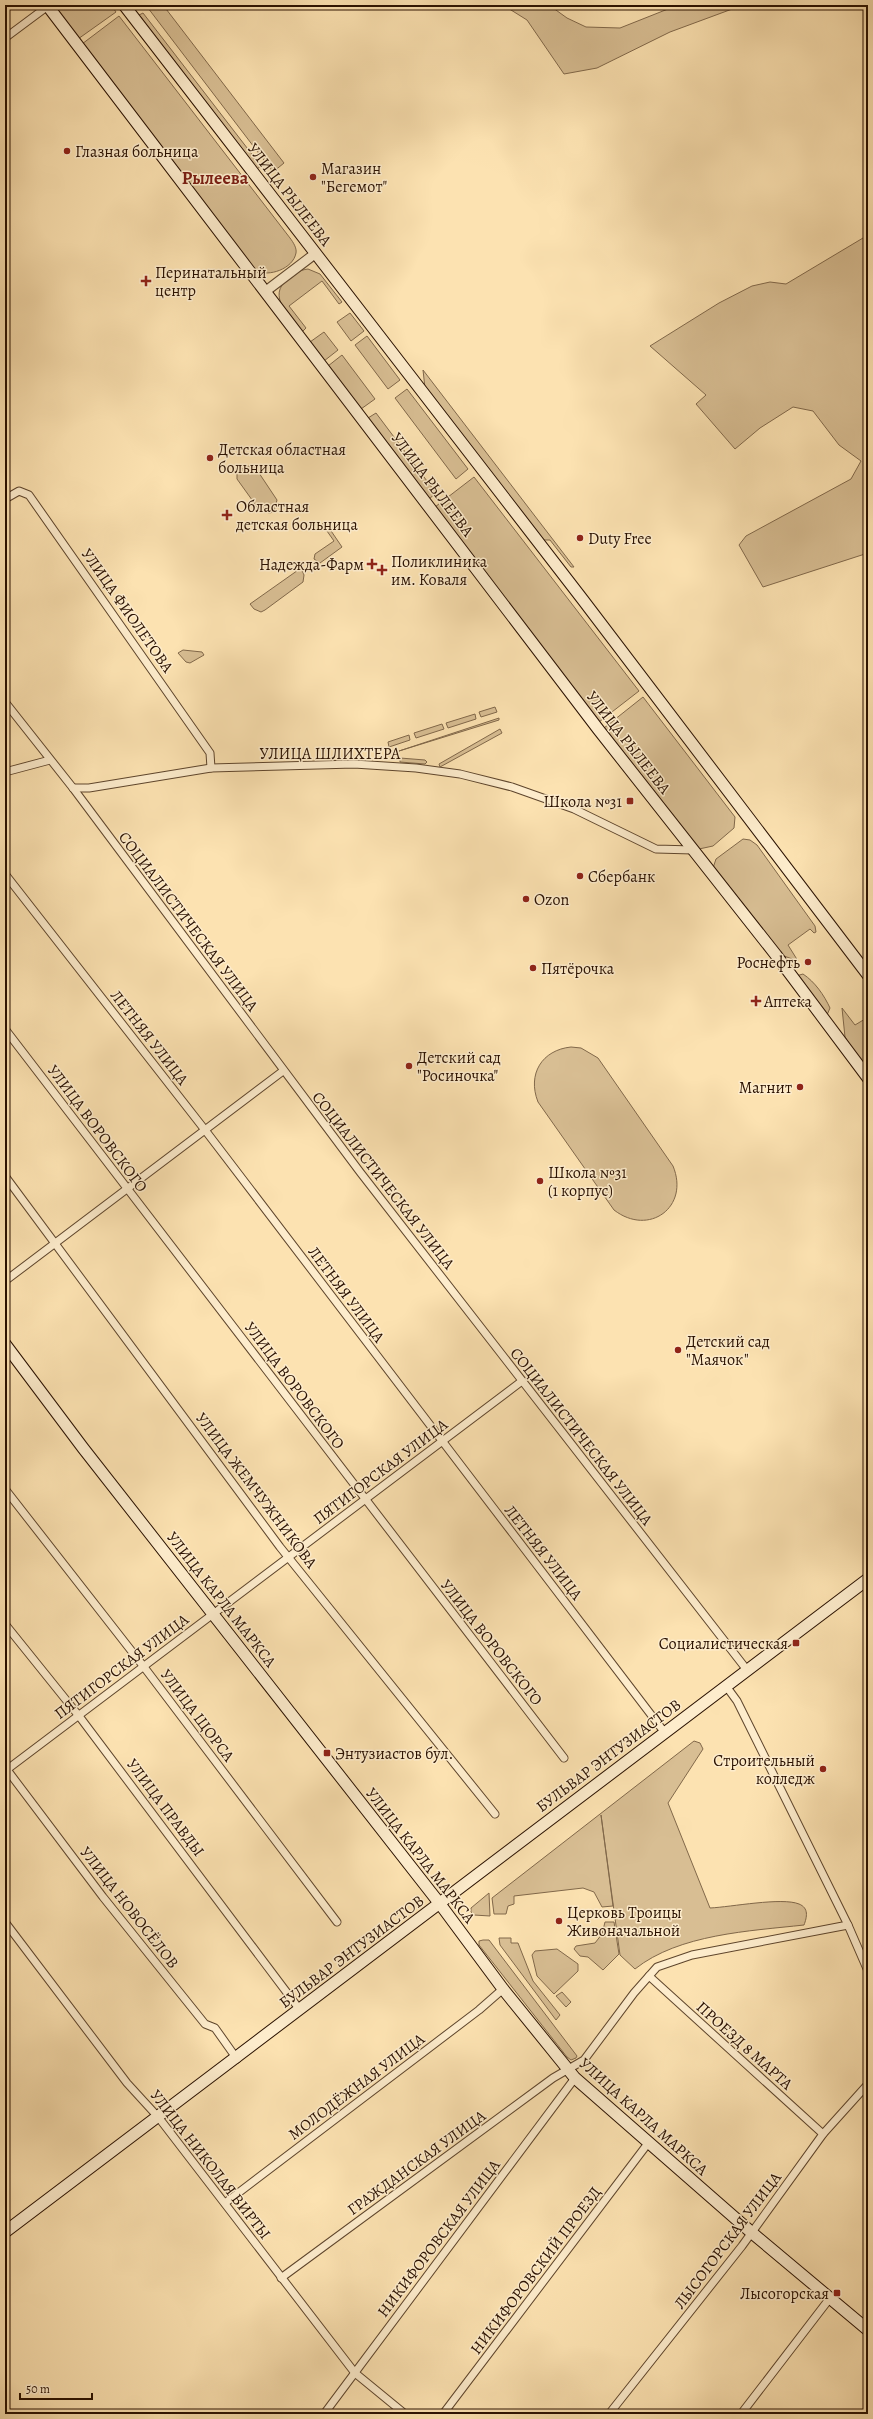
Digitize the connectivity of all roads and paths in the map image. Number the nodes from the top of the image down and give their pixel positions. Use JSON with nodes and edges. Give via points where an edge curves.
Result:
{"nodes":[{"id":1,"x":124,"y":5,"type":"edge"},
{"id":2,"x":47,"y":6,"type":"edge"},
{"id":3,"x":5,"y":38,"type":"edge"},
{"id":4,"x":316,"y":253,"type":"junction"},
{"id":5,"x":266,"y":291,"type":"junction"},
{"id":6,"x":5,"y":500,"type":"edge"},
{"id":7,"x":5,"y":702,"type":"edge"},
{"id":8,"x":50,"y":760,"type":"junction"},
{"id":9,"x":211,"y":768,"type":"junction"},
{"id":10,"x":5,"y":772,"type":"edge"},
{"id":11,"x":73,"y":788,"type":"junction"},
{"id":12,"x":693,"y":850,"type":"junction"},
{"id":13,"x":5,"y":874,"type":"edge"},
{"id":14,"x":868,"y":975,"type":"edge"},
{"id":15,"x":5,"y":1029,"type":"edge"},
{"id":16,"x":283,"y":1070,"type":"junction"},
{"id":17,"x":868,"y":1078,"type":"edge"},
{"id":18,"x":205,"y":1130,"type":"junction"},
{"id":19,"x":5,"y":1176,"type":"edge"},
{"id":20,"x":127,"y":1188,"type":"junction"},
{"id":21,"x":55,"y":1242,"type":"junction"},
{"id":22,"x":5,"y":1281,"type":"edge"},
{"id":23,"x":5,"y":1344,"type":"edge"},
{"id":24,"x":522,"y":1381,"type":"junction"},
{"id":25,"x":442,"y":1442,"type":"junction"},
{"id":26,"x":5,"y":1489,"type":"edge"},
{"id":27,"x":365,"y":1500,"type":"junction"},
{"id":28,"x":289,"y":1558,"type":"junction"},
{"id":29,"x":868,"y":1579,"type":"edge"},
{"id":30,"x":214,"y":1614,"type":"junction"},
{"id":31,"x":5,"y":1624,"type":"edge"},
{"id":32,"x":144,"y":1667,"type":"junction"},
{"id":33,"x":746,"y":1670,"type":"junction"},
{"id":34,"x":726,"y":1686,"type":"junction"},
{"id":35,"x":80,"y":1716,"type":"junction"},
{"id":36,"x":665,"y":1733,"type":"junction"},
{"id":37,"x":564,"y":1758,"type":"dead end"},
{"id":38,"x":6,"y":1769,"type":"edge"},
{"id":39,"x":495,"y":1814,"type":"dead end"},
{"id":40,"x":440,"y":1904,"type":"junction"},
{"id":41,"x":5,"y":1922,"type":"edge"},
{"id":42,"x":337,"y":1922,"type":"dead end"},
{"id":43,"x":848,"y":1925,"type":"junction"},
{"id":44,"x":868,"y":1971,"type":"edge"},
{"id":45,"x":649,"y":1976,"type":"junction"},
{"id":46,"x":503,"y":1989,"type":"junction"},
{"id":47,"x":300,"y":2010,"type":"junction"},
{"id":48,"x":237,"y":2059,"type":"junction"},
{"id":49,"x":571,"y":2074,"type":"junction"},
{"id":50,"x":868,"y":2084,"type":"edge"},
{"id":51,"x":159,"y":2118,"type":"junction"},
{"id":52,"x":823,"y":2134,"type":"junction"},
{"id":53,"x":649,"y":2142,"type":"junction"},
{"id":54,"x":225,"y":2203,"type":"junction"},
{"id":55,"x":5,"y":2232,"type":"edge"},
{"id":56,"x":750,"y":2232,"type":"junction"},
{"id":57,"x":281,"y":2278,"type":"junction"},
{"id":58,"x":830,"y":2298,"type":"junction"},
{"id":59,"x":868,"y":2330,"type":"edge"},
{"id":60,"x":355,"y":2373,"type":"junction"},
{"id":61,"x":324,"y":2414,"type":"edge"},
{"id":62,"x":404,"y":2414,"type":"edge"},
{"id":63,"x":443,"y":2414,"type":"edge"},
{"id":64,"x":609,"y":2414,"type":"edge"},
{"id":65,"x":741,"y":2414,"type":"edge"}],
"edges":[{"from":1,"to":4,"type":"main road","name":"УЛИЦА РЫЛЕЕВА"},
{"from":2,"to":3,"type":"street"},
{"from":2,"to":5,"type":"main road","name":"УЛИЦА РЫЛЕЕВА"},
{"from":4,"to":5,"type":"street"},
{"from":4,"to":14,"type":"main road","name":"УЛИЦА РЫЛЕЕВА"},
{"from":5,"to":12,"type":"main road","name":"УЛИЦА РЫЛЕЕВА","via":[[598,729]]},
{"from":6,"to":9,"type":"street","name":"УЛИЦА ФИОЛЕТОВА","via":[[19,491],[29,495],[210,753]]},
{"from":7,"to":8,"type":"street","name":"СОЦИАЛИСТИЧЕСКАЯ УЛИЦА"},
{"from":8,"to":10,"type":"street"},
{"from":8,"to":11,"type":"street","name":"СОЦИАЛИСТИЧЕСКАЯ УЛИЦА"},
{"from":9,"to":11,"type":"street","name":"УЛИЦА ШЛИХТЕРА","via":[[89,788]]},
{"from":9,"to":12,"type":"street","name":"УЛИЦА ШЛИХТЕРА","via":[[354,764],[410,767],[460,774],[512,787],[574,809],[656,849]]},
{"from":11,"to":16,"type":"street","name":"СОЦИАЛИСТИЧЕСКАЯ УЛИЦА"},
{"from":12,"to":17,"type":"main road","name":"УЛИЦА РЫЛЕЕВА"},
{"from":13,"to":18,"type":"street","name":"ЛЕТНЯЯ УЛИЦА"},
{"from":15,"to":20,"type":"street","name":"УЛИЦА ВОРОВСКОГО"},
{"from":16,"to":18,"type":"street"},
{"from":16,"to":24,"type":"street","name":"СОЦИАЛИСТИЧЕСКАЯ УЛИЦА"},
{"from":18,"to":20,"type":"street"},
{"from":18,"to":25,"type":"street","name":"ЛЕТНЯЯ УЛИЦА"},
{"from":19,"to":21,"type":"street","name":"УЛИЦА ЖЕМЧУЖНИКОВА"},
{"from":20,"to":21,"type":"street"},
{"from":20,"to":27,"type":"street","name":"УЛИЦА ВОРОВСКОГО"},
{"from":21,"to":22,"type":"street"},
{"from":21,"to":28,"type":"street","name":"УЛИЦА ЖЕМЧУЖНИКОВА"},
{"from":23,"to":30,"type":"main road","name":"УЛИЦА КАРЛА МАРКСА"},
{"from":24,"to":25,"type":"street","name":"ПЯТИГОРСКАЯ УЛИЦА"},
{"from":24,"to":33,"type":"street","name":"СОЦИАЛИСТИЧЕСКАЯ УЛИЦА"},
{"from":25,"to":27,"type":"street","name":"ПЯТИГОРСКАЯ УЛИЦА"},
{"from":25,"to":36,"type":"street","name":"ЛЕТНЯЯ УЛИЦА"},
{"from":26,"to":32,"type":"street","name":"УЛИЦА ЩОРСА"},
{"from":27,"to":28,"type":"street","name":"ПЯТИГОРСКАЯ УЛИЦА"},
{"from":27,"to":37,"type":"street","name":"УЛИЦА ВОРОВСКОГО"},
{"from":28,"to":30,"type":"street","name":"ПЯТИГОРСКАЯ УЛИЦА"},
{"from":28,"to":39,"type":"street","name":"УЛИЦА ЖЕМЧУЖНИКОВА"},
{"from":29,"to":33,"type":"main road","name":"БУЛЬВАР ЭНТУЗИАСТОВ"},
{"from":30,"to":32,"type":"street","name":"ПЯТИГОРСКАЯ УЛИЦА"},
{"from":30,"to":40,"type":"main road","name":"УЛИЦА КАРЛА МАРКСА"},
{"from":31,"to":35,"type":"street","name":"УЛИЦА ПРАВДЫ"},
{"from":32,"to":35,"type":"street","name":"ПЯТИГОРСКАЯ УЛИЦА"},
{"from":32,"to":42,"type":"street","name":"УЛИЦА ЩОРСА"},
{"from":33,"to":34,"type":"main road","name":"БУЛЬВАР ЭНТУЗИАСТОВ"},
{"from":34,"to":36,"type":"main road","name":"БУЛЬВАР ЭНТУЗИАСТОВ"},
{"from":34,"to":43,"type":"street","via":[[737,1701]]},
{"from":35,"to":38,"type":"street","name":"ПЯТИГОРСКАЯ УЛИЦА"},
{"from":35,"to":47,"type":"street","name":"УЛИЦА ПРАВДЫ"},
{"from":36,"to":40,"type":"main road","name":"БУЛЬВАР ЭНТУЗИАСТОВ"},
{"from":38,"to":48,"type":"street","name":"УЛИЦА НОВОСЁЛОВ","via":[[103,1897],[205,2024],[215,2028]]},
{"from":40,"to":46,"type":"main road","name":"УЛИЦА КАРЛА МАРКСА"},
{"from":40,"to":47,"type":"main road","name":"БУЛЬВАР ЭНТУЗИАСТОВ"},
{"from":41,"to":51,"type":"street","name":"УЛИЦА НИКОЛАЯ ВИРТЫ","via":[[127,2083]]},
{"from":43,"to":44,"type":"street"},
{"from":43,"to":45,"type":"street","via":[[692,1954],[657,1967]]},
{"from":45,"to":49,"type":"street"},
{"from":45,"to":52,"type":"street","name":"ПРОЕЗД 8 МАРТА"},
{"from":46,"to":49,"type":"main road","name":"УЛИЦА КАРЛА МАРКСА"},
{"from":46,"to":54,"type":"street","name":"МОЛОДЁЖНАЯ УЛИЦА"},
{"from":47,"to":48,"type":"main road","name":"БУЛЬВАР ЭНТУЗИАСТОВ"},
{"from":48,"to":51,"type":"main road","name":"БУЛЬВАР ЭНТУЗИАСТОВ"},
{"from":49,"to":53,"type":"main road","name":"УЛИЦА КАРЛА МАРКСА"},
{"from":49,"to":57,"type":"street","name":"ГРАЖДАНСКАЯ УЛИЦА","via":[[553,2078]]},
{"from":49,"to":60,"type":"street","name":"НИКИФОРОВСКАЯ УЛИЦА"},
{"from":50,"to":52,"type":"street","name":"ЛЫСОГОРСКАЯ УЛИЦА"},
{"from":51,"to":54,"type":"street","name":"УЛИЦА НИКОЛАЯ ВИРТЫ"},
{"from":51,"to":55,"type":"main road","name":"БУЛЬВАР ЭНТУЗИАСТОВ"},
{"from":52,"to":56,"type":"street","name":"ЛЫСОГОРСКАЯ УЛИЦА"},
{"from":53,"to":56,"type":"main road","name":"УЛИЦА КАРЛА МАРКСА"},
{"from":53,"to":63,"type":"street","name":"НИКИФОРОВСКИЙ ПРОЕЗД"},
{"from":54,"to":57,"type":"street","name":"УЛИЦА НИКОЛАЯ ВИРТЫ"},
{"from":56,"to":58,"type":"main road","name":"УЛИЦА КАРЛА МАРКСА"},
{"from":56,"to":64,"type":"street","name":"ЛЫСОГОРСКАЯ УЛИЦА"},
{"from":57,"to":60,"type":"street","name":"УЛИЦА НИКОЛАЯ ВИРТЫ"},
{"from":58,"to":59,"type":"main road","name":"УЛИЦА КАРЛА МАРКСА"},
{"from":58,"to":65,"type":"street"},
{"from":60,"to":61,"type":"street","name":"НИКИФОРОВСКАЯ УЛИЦА"},
{"from":60,"to":62,"type":"street","name":"УЛИЦА НИКОЛАЯ ВИРТЫ"}]}
